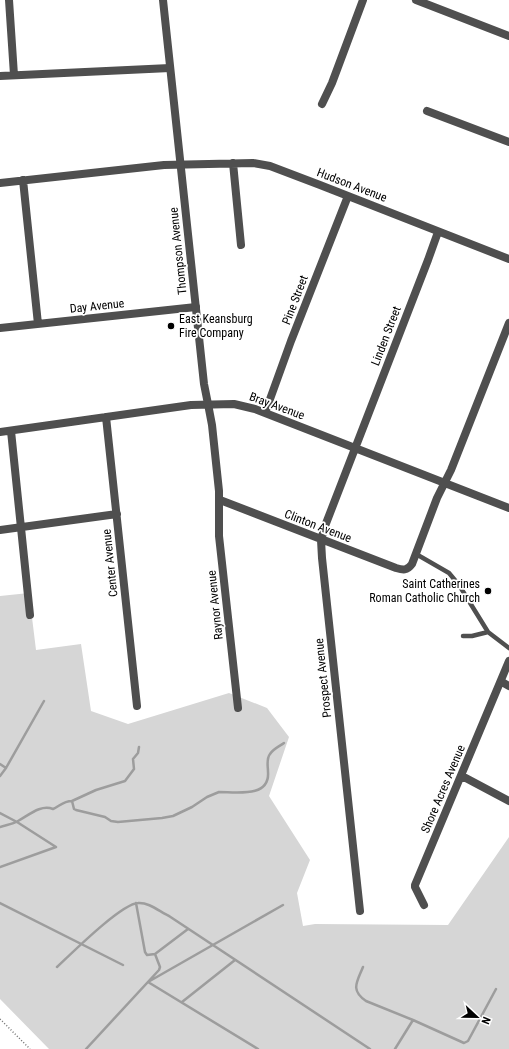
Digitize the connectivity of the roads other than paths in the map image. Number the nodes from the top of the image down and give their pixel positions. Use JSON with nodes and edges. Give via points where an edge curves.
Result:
{"nodes":[{"id":1,"x":9,"y":0,"type":"edge"},
{"id":2,"x":163,"y":0,"type":"edge"},
{"id":3,"x":363,"y":0,"type":"edge"},
{"id":4,"x":421,"y":1,"type":"edge"},
{"id":5,"x":509,"y":36,"type":"edge"},
{"id":6,"x":170,"y":68,"type":"junction"},
{"id":7,"x":14,"y":75,"type":"junction"},
{"id":8,"x":0,"y":76,"type":"edge"},
{"id":9,"x":322,"y":104,"type":"dead end"},
{"id":10,"x":428,"y":111,"type":"dead end"},
{"id":11,"x":509,"y":142,"type":"edge"},
{"id":12,"x":233,"y":163,"type":"junction"},
{"id":13,"x":181,"y":165,"type":"junction"},
{"id":14,"x":23,"y":180,"type":"junction"},
{"id":15,"x":0,"y":183,"type":"edge"},
{"id":16,"x":348,"y":196,"type":"junction"},
{"id":17,"x":438,"y":232,"type":"junction"},
{"id":18,"x":241,"y":245,"type":"dead end"},
{"id":19,"x":509,"y":260,"type":"edge"},
{"id":20,"x":196,"y":307,"type":"junction"},
{"id":21,"x":509,"y":323,"type":"edge"},
{"id":22,"x":38,"y":324,"type":"junction"},
{"id":23,"x":0,"y":328,"type":"edge"},
{"id":24,"x":208,"y":404,"type":"junction"},
{"id":25,"x":265,"y":413,"type":"junction"},
{"id":26,"x":106,"y":417,"type":"junction"},
{"id":27,"x":11,"y":431,"type":"junction"},
{"id":28,"x":0,"y":432,"type":"edge"},
{"id":29,"x":354,"y":448,"type":"junction"},
{"id":30,"x":444,"y":483,"type":"junction"},
{"id":31,"x":220,"y":500,"type":"junction"},
{"id":32,"x":509,"y":508,"type":"edge"},
{"id":33,"x":117,"y":514,"type":"junction"},
{"id":34,"x":22,"y":527,"type":"junction"},
{"id":35,"x":0,"y":530,"type":"edge"},
{"id":36,"x":321,"y":540,"type":"junction"},
{"id":37,"x":416,"y":554,"type":"junction"},
{"id":38,"x":30,"y":615,"type":"dead end"},
{"id":39,"x":488,"y":632,"type":"junction"},
{"id":40,"x":463,"y":636,"type":"dead end"},
{"id":41,"x":509,"y":648,"type":"edge"},
{"id":42,"x":509,"y":661,"type":"edge"},
{"id":43,"x":505,"y":684,"type":"edge"},
{"id":44,"x":137,"y":706,"type":"dead end"},
{"id":45,"x":238,"y":708,"type":"dead end"},
{"id":46,"x":462,"y":776,"type":"junction"},
{"id":47,"x":509,"y":801,"type":"edge"},
{"id":48,"x":424,"y":905,"type":"dead end"},
{"id":49,"x":360,"y":912,"type":"dead end"}],
"edges":[{"from":1,"to":7,"type":"street"},
{"from":2,"to":6,"type":"street","name":"Thompson Avenue"},
{"from":3,"to":9,"type":"street"},
{"from":4,"to":5,"type":"street"},
{"from":6,"to":7,"type":"street"},
{"from":6,"to":13,"type":"street","name":"Thompson Avenue"},
{"from":7,"to":8,"type":"street"},
{"from":10,"to":11,"type":"street"},
{"from":12,"to":13,"type":"street","name":"Hudson Avenue"},
{"from":12,"to":16,"type":"street","name":"Hudson Avenue","via":[[270,166]]},
{"from":12,"to":18,"type":"street"},
{"from":13,"to":14,"type":"street","name":"Hudson Avenue"},
{"from":13,"to":20,"type":"street","name":"Thompson Avenue"},
{"from":14,"to":15,"type":"street","name":"Hudson Avenue"},
{"from":14,"to":22,"type":"street"},
{"from":16,"to":17,"type":"street","name":"Hudson Avenue"},
{"from":16,"to":25,"type":"street","name":"Pine Street"},
{"from":17,"to":19,"type":"street","name":"Hudson Avenue"},
{"from":17,"to":29,"type":"street","name":"Linden Street"},
{"from":20,"to":22,"type":"street","name":"Day Avenue"},
{"from":20,"to":24,"type":"street","name":"Thompson Avenue"},
{"from":21,"to":30,"type":"street"},
{"from":22,"to":23,"type":"street","name":"Day Avenue"},
{"from":24,"to":25,"type":"street","name":"Bray Avenue","via":[[242,405]]},
{"from":24,"to":26,"type":"street","name":"Bray Avenue"},
{"from":24,"to":31,"type":"street","name":"Thompson Avenue"},
{"from":25,"to":29,"type":"street","name":"Bray Avenue"},
{"from":26,"to":27,"type":"street","name":"Bray Avenue"},
{"from":26,"to":33,"type":"street","name":"Center Avenue"},
{"from":27,"to":28,"type":"street","name":"Bray Avenue"},
{"from":27,"to":34,"type":"street"},
{"from":29,"to":30,"type":"street","name":"Bray Avenue"},
{"from":29,"to":36,"type":"street","name":"Prospect Avenue"},
{"from":30,"to":32,"type":"street","name":"Bray Avenue"},
{"from":30,"to":37,"type":"street"},
{"from":31,"to":36,"type":"street","name":"Clinton Avenue"},
{"from":31,"to":45,"type":"street","name":"Raynor Avenue","via":[[219,536]]},
{"from":33,"to":34,"type":"street"},
{"from":33,"to":44,"type":"street","name":"Center Avenue"},
{"from":34,"to":35,"type":"street"},
{"from":34,"to":38,"type":"street"},
{"from":36,"to":37,"type":"street","name":"Clinton Avenue","via":[[404,570],[408,569]]},
{"from":36,"to":49,"type":"street","name":"Prospect Avenue"},
{"from":37,"to":39,"type":"lane","via":[[449,573]]},
{"from":39,"to":40,"type":"lane"},
{"from":39,"to":41,"type":"lane"},
{"from":42,"to":43,"type":"street","name":"Shore Acres Avenue"},
{"from":43,"to":46,"type":"street","name":"Shore Acres Avenue"},
{"from":46,"to":47,"type":"street"},
{"from":46,"to":48,"type":"street","name":"Shore Acres Avenue","via":[[415,884]]}]}
